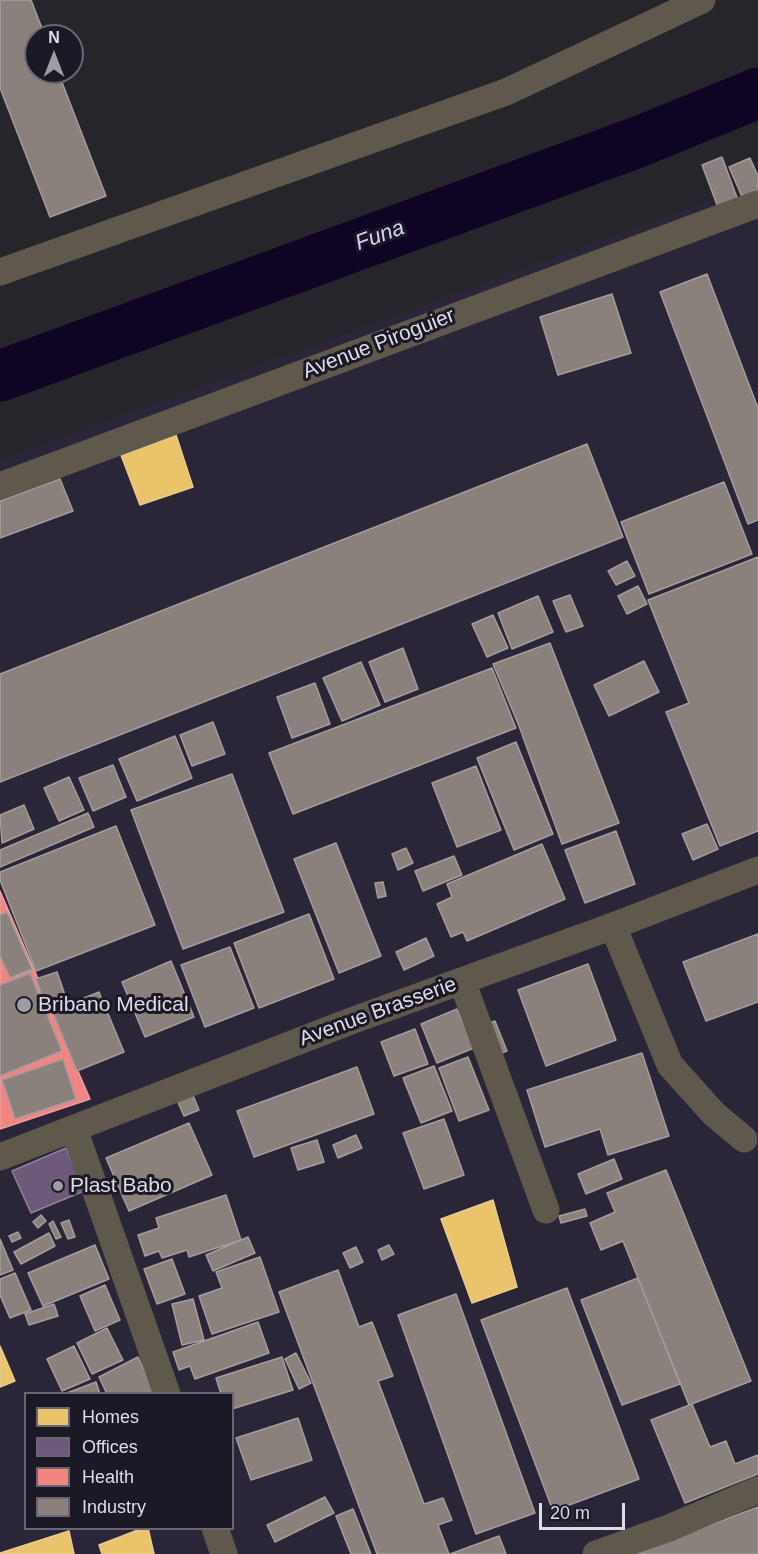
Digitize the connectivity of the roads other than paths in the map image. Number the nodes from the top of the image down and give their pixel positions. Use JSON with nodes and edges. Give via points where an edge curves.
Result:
{"nodes":[{"id":1,"x":702,"y":0,"type":"edge"},
{"id":2,"x":758,"y":204,"type":"edge"},
{"id":3,"x":0,"y":272,"type":"edge"},
{"id":4,"x":0,"y":486,"type":"edge"},
{"id":5,"x":758,"y":870,"type":"edge"},
{"id":6,"x":613,"y":926,"type":"junction"},
{"id":7,"x":462,"y":981,"type":"junction"},
{"id":8,"x":74,"y":1129,"type":"junction"},
{"id":9,"x":744,"y":1139,"type":"dead end"},
{"id":10,"x":0,"y":1157,"type":"edge"},
{"id":11,"x":546,"y":1210,"type":"dead end"},
{"id":12,"x":166,"y":1392,"type":"edge"},
{"id":13,"x":758,"y":1490,"type":"edge"},
{"id":14,"x":216,"y":1530,"type":"edge"},
{"id":15,"x":224,"y":1554,"type":"edge"},
{"id":16,"x":596,"y":1554,"type":"edge"}],
"edges":[{"from":1,"to":3,"type":"street","via":[[506,93]]},
{"from":2,"to":4,"type":"street","name":"Avenue Piroguier"},
{"from":5,"to":6,"type":"street","name":"Avenue Brasserie"},
{"from":6,"to":7,"type":"street","name":"Avenue Brasserie"},
{"from":6,"to":9,"type":"street","via":[[670,1065],[714,1114]]},
{"from":7,"to":8,"type":"street","name":"Avenue Brasserie"},
{"from":7,"to":11,"type":"street"},
{"from":8,"to":10,"type":"street","name":"Avenue Brasserie"},
{"from":8,"to":12,"type":"street"},
{"from":13,"to":16,"type":"street"},
{"from":14,"to":15,"type":"street"}]}
